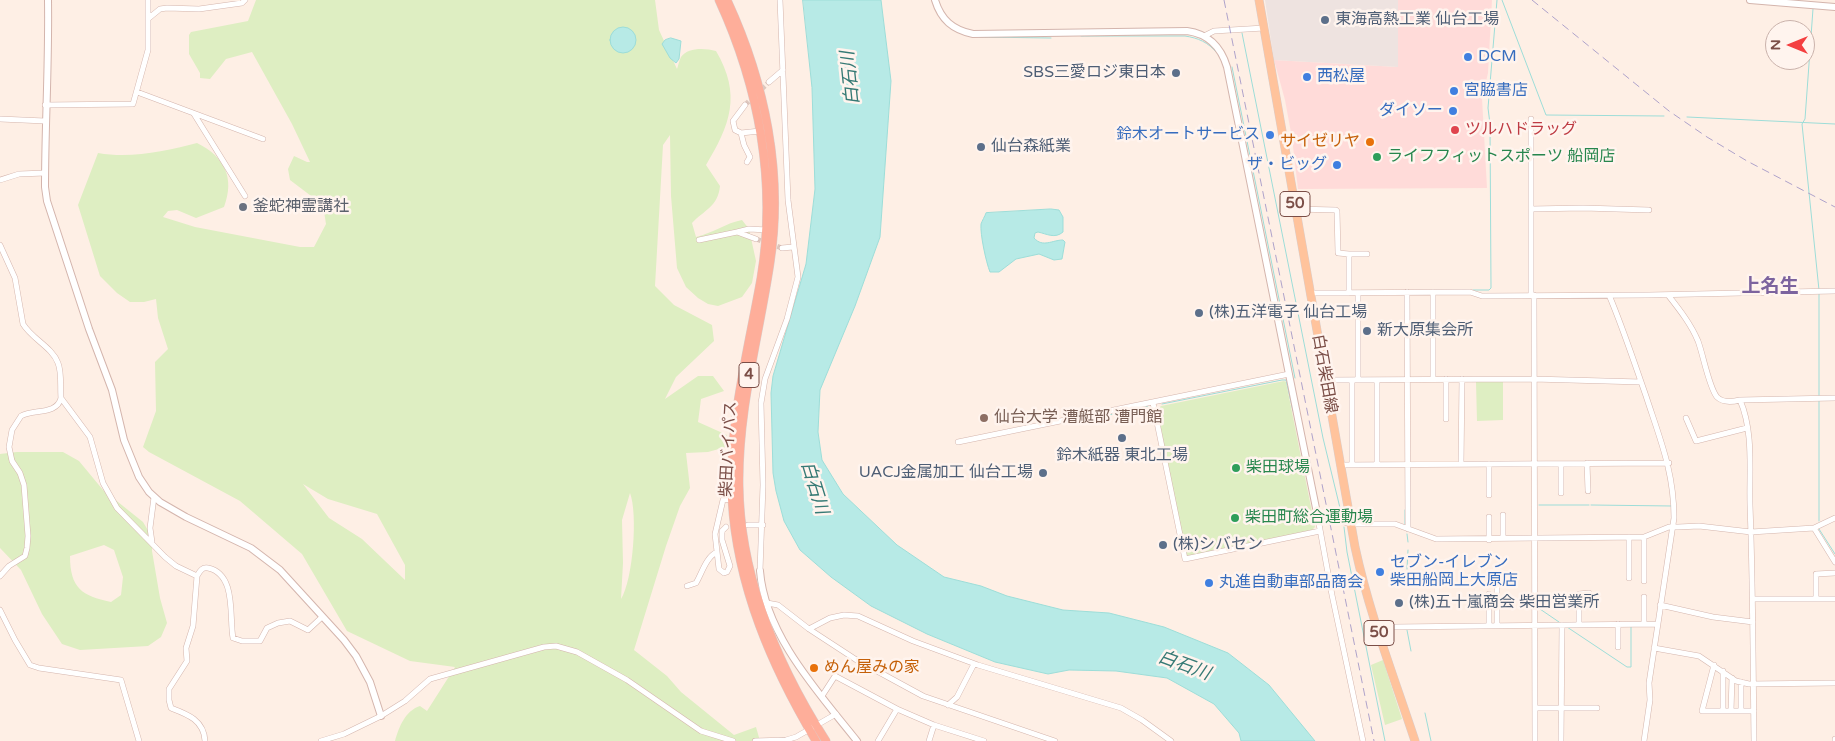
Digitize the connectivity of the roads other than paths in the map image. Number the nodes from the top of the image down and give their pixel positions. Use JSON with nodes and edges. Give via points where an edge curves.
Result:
{"nodes":[{"id":1,"x":48,"y":0,"type":"edge"},
{"id":2,"x":148,"y":0,"type":"edge"},
{"id":3,"x":244,"y":0,"type":"edge"},
{"id":4,"x":718,"y":0,"type":"edge"},
{"id":5,"x":727,"y":0,"type":"edge"},
{"id":6,"x":780,"y":0,"type":"edge"},
{"id":7,"x":935,"y":0,"type":"edge"},
{"id":8,"x":1259,"y":0,"type":"edge"},
{"id":9,"x":1750,"y":0,"type":"edge"},
{"id":10,"x":1835,"y":7,"type":"edge"},
{"id":11,"x":149,"y":18,"type":"junction"},
{"id":12,"x":1264,"y":28,"type":"junction"},
{"id":13,"x":1204,"y":36,"type":"junction"},
{"id":14,"x":783,"y":70,"type":"junction"},
{"id":15,"x":769,"y":82,"type":"tunnel mouth"},
{"id":16,"x":137,"y":92,"type":"junction"},
{"id":17,"x":745,"y":105,"type":"tunnel mouth"},
{"id":18,"x":45,"y":106,"type":"junction"},
{"id":19,"x":194,"y":113,"type":"junction"},
{"id":20,"x":0,"y":119,"type":"edge"},
{"id":21,"x":1531,"y":119,"type":"dead end"},
{"id":22,"x":45,"y":121,"type":"junction"},
{"id":23,"x":760,"y":131,"type":"junction"},
{"id":24,"x":741,"y":133,"type":"junction"},
{"id":25,"x":263,"y":139,"type":"dead end"},
{"id":26,"x":747,"y":162,"type":"dead end"},
{"id":27,"x":45,"y":173,"type":"junction"},
{"id":28,"x":0,"y":180,"type":"edge"},
{"id":29,"x":245,"y":196,"type":"dead end"},
{"id":30,"x":1295,"y":209,"type":"junction"},
{"id":31,"x":1531,"y":209,"type":"junction"},
{"id":32,"x":1650,"y":210,"type":"dead end"},
{"id":33,"x":767,"y":230,"type":"junction"},
{"id":34,"x":737,"y":232,"type":"junction"},
{"id":35,"x":756,"y":239,"type":"tunnel mouth"},
{"id":36,"x":699,"y":240,"type":"dead end"},
{"id":37,"x":0,"y":245,"type":"edge"},
{"id":38,"x":793,"y":247,"type":"junction"},
{"id":39,"x":782,"y":248,"type":"tunnel mouth"},
{"id":40,"x":1349,"y":254,"type":"junction"},
{"id":41,"x":1366,"y":254,"type":"dead end"},
{"id":42,"x":1407,"y":292,"type":"junction"},
{"id":43,"x":1433,"y":292,"type":"junction"},
{"id":44,"x":1835,"y":292,"type":"edge"},
{"id":45,"x":1310,"y":293,"type":"junction"},
{"id":46,"x":1349,"y":293,"type":"junction"},
{"id":47,"x":1358,"y":293,"type":"junction"},
{"id":48,"x":1532,"y":295,"type":"junction"},
{"id":49,"x":1609,"y":295,"type":"junction"},
{"id":50,"x":1668,"y":295,"type":"junction"},
{"id":51,"x":1433,"y":326,"type":"dead end"},
{"id":52,"x":1433,"y":338,"type":"dead end"},
{"id":53,"x":1289,"y":374,"type":"junction"},
{"id":54,"x":1533,"y":378,"type":"junction"},
{"id":55,"x":1433,"y":379,"type":"junction"},
{"id":56,"x":1446,"y":379,"type":"junction"},
{"id":57,"x":1462,"y":379,"type":"junction"},
{"id":58,"x":1325,"y":380,"type":"junction"},
{"id":59,"x":1355,"y":380,"type":"junction"},
{"id":60,"x":1377,"y":380,"type":"junction"},
{"id":61,"x":1407,"y":380,"type":"junction"},
{"id":62,"x":1641,"y":382,"type":"junction"},
{"id":63,"x":61,"y":398,"type":"junction"},
{"id":64,"x":1835,"y":398,"type":"edge"},
{"id":65,"x":1740,"y":400,"type":"junction"},
{"id":66,"x":1153,"y":403,"type":"junction"},
{"id":67,"x":1686,"y":418,"type":"dead end"},
{"id":68,"x":1446,"y":419,"type":"dead end"},
{"id":69,"x":1747,"y":428,"type":"junction"},
{"id":70,"x":958,"y":442,"type":"dead end"},
{"id":71,"x":1587,"y":463,"type":"junction"},
{"id":72,"x":1669,"y":463,"type":"junction"},
{"id":73,"x":1461,"y":464,"type":"junction"},
{"id":74,"x":1489,"y":464,"type":"junction"},
{"id":75,"x":1534,"y":464,"type":"junction"},
{"id":76,"x":1561,"y":464,"type":"junction"},
{"id":77,"x":1340,"y":465,"type":"junction"},
{"id":78,"x":1352,"y":465,"type":"junction"},
{"id":79,"x":1377,"y":465,"type":"junction"},
{"id":80,"x":1409,"y":465,"type":"junction"},
{"id":81,"x":1588,"y":491,"type":"dead end"},
{"id":82,"x":1561,"y":493,"type":"dead end"},
{"id":83,"x":1489,"y":495,"type":"dead end"},
{"id":84,"x":154,"y":497,"type":"junction"},
{"id":85,"x":732,"y":499,"type":"junction"},
{"id":86,"x":1317,"y":513,"type":"junction"},
{"id":87,"x":1503,"y":515,"type":"dead end"},
{"id":88,"x":1489,"y":517,"type":"dead end"},
{"id":89,"x":1835,"y":518,"type":"edge"},
{"id":90,"x":1350,"y":524,"type":"junction"},
{"id":91,"x":748,"y":525,"type":"dead end"},
{"id":92,"x":763,"y":525,"type":"junction"},
{"id":93,"x":726,"y":527,"type":"dead end"},
{"id":94,"x":1673,"y":528,"type":"junction"},
{"id":95,"x":1814,"y":528,"type":"junction"},
{"id":96,"x":1408,"y":529,"type":"junction"},
{"id":97,"x":1320,"y":531,"type":"junction"},
{"id":98,"x":1751,"y":532,"type":"junction"},
{"id":99,"x":1629,"y":537,"type":"junction"},
{"id":100,"x":1644,"y":537,"type":"junction"},
{"id":101,"x":1503,"y":538,"type":"junction"},
{"id":102,"x":1534,"y":538,"type":"junction"},
{"id":103,"x":1489,"y":540,"type":"junction"},
{"id":104,"x":153,"y":545,"type":"junction"},
{"id":105,"x":717,"y":552,"type":"junction"},
{"id":106,"x":1835,"y":562,"type":"edge"},
{"id":107,"x":760,"y":571,"type":"joint"},
{"id":108,"x":1835,"y":573,"type":"edge"},
{"id":109,"x":0,"y":576,"type":"edge"},
{"id":110,"x":197,"y":576,"type":"junction"},
{"id":111,"x":1629,"y":578,"type":"dead end"},
{"id":112,"x":1644,"y":581,"type":"dead end"},
{"id":113,"x":687,"y":586,"type":"dead end"},
{"id":114,"x":1497,"y":588,"type":"dead end"},
{"id":115,"x":1589,"y":593,"type":"dead end"},
{"id":116,"x":1489,"y":594,"type":"dead end"},
{"id":117,"x":1644,"y":597,"type":"dead end"},
{"id":118,"x":1753,"y":599,"type":"junction"},
{"id":119,"x":1816,"y":599,"type":"junction"},
{"id":120,"x":1835,"y":599,"type":"edge"},
{"id":121,"x":768,"y":603,"type":"junction"},
{"id":122,"x":1660,"y":606,"type":"junction"},
{"id":123,"x":0,"y":610,"type":"edge"},
{"id":124,"x":322,"y":617,"type":"junction"},
{"id":125,"x":1753,"y":622,"type":"junction"},
{"id":126,"x":1644,"y":623,"type":"junction"},
{"id":127,"x":1618,"y":624,"type":"junction"},
{"id":128,"x":1657,"y":624,"type":"junction"},
{"id":129,"x":1489,"y":625,"type":"junction"},
{"id":130,"x":1497,"y":625,"type":"junction"},
{"id":131,"x":1534,"y":625,"type":"junction"},
{"id":132,"x":1562,"y":625,"type":"junction"},
{"id":133,"x":1579,"y":625,"type":"junction"},
{"id":134,"x":809,"y":629,"type":"junction"},
{"id":135,"x":1378,"y":632,"type":"junction"},
{"id":136,"x":1618,"y":647,"type":"dead end"},
{"id":137,"x":1654,"y":648,"type":"junction"},
{"id":138,"x":974,"y":664,"type":"junction"},
{"id":139,"x":1714,"y":665,"type":"junction"},
{"id":140,"x":1724,"y":671,"type":"junction"},
{"id":141,"x":1732,"y":678,"type":"junction"},
{"id":142,"x":1741,"y":682,"type":"junction"},
{"id":143,"x":1835,"y":683,"type":"edge"},
{"id":144,"x":1753,"y":684,"type":"junction"},
{"id":145,"x":822,"y":696,"type":"junction"},
{"id":146,"x":948,"y":705,"type":"junction"},
{"id":147,"x":1535,"y":708,"type":"junction"},
{"id":148,"x":1560,"y":708,"type":"junction"},
{"id":149,"x":1597,"y":708,"type":"dead end"},
{"id":150,"x":897,"y":709,"type":"junction"},
{"id":151,"x":1723,"y":711,"type":"junction"},
{"id":152,"x":1732,"y":711,"type":"junction"},
{"id":153,"x":1741,"y":711,"type":"junction"},
{"id":154,"x":1754,"y":711,"type":"junction"},
{"id":155,"x":836,"y":714,"type":"junction"},
{"id":156,"x":381,"y":716,"type":"junction"},
{"id":157,"x":934,"y":725,"type":"junction"},
{"id":158,"x":813,"y":728,"type":"junction"},
{"id":159,"x":139,"y":741,"type":"edge"},
{"id":160,"x":204,"y":741,"type":"edge"},
{"id":161,"x":321,"y":741,"type":"edge"},
{"id":162,"x":733,"y":741,"type":"edge"},
{"id":163,"x":757,"y":741,"type":"edge"},
{"id":164,"x":816,"y":741,"type":"edge"},
{"id":165,"x":826,"y":741,"type":"edge"},
{"id":166,"x":858,"y":741,"type":"edge"},
{"id":167,"x":878,"y":741,"type":"edge"},
{"id":168,"x":929,"y":741,"type":"edge"},
{"id":169,"x":984,"y":741,"type":"edge"},
{"id":170,"x":1055,"y":741,"type":"edge"},
{"id":171,"x":1171,"y":741,"type":"edge"},
{"id":172,"x":1363,"y":741,"type":"edge"},
{"id":173,"x":1415,"y":741,"type":"edge"},
{"id":174,"x":1535,"y":741,"type":"edge"},
{"id":175,"x":1561,"y":741,"type":"edge"},
{"id":176,"x":1644,"y":741,"type":"edge"},
{"id":177,"x":1754,"y":741,"type":"edge"}],
"edges":[{"from":1,"to":18,"type":"street"},
{"from":2,"to":11,"type":"street"},
{"from":3,"to":11,"type":"street","via":[[242,3],[199,9],[160,9]]},
{"from":4,"to":23,"type":"highway","name":"柴田バイパス","number":"4","via":[[746,72]]},
{"from":5,"to":158,"type":"highway","name":"柴田バイパス","number":"4","via":[[759,86],[772,158],[774,194],[771,257],[740,441],[742,529],[751,576],[766,625]]},
{"from":6,"to":14,"type":"street"},
{"from":7,"to":13,"type":"street","via":[[944,20],[962,32],[973,34],[1172,30]]},
{"from":8,"to":12,"type":"main road","name":"白石柴田線","number":"50"},
{"from":9,"to":10,"type":"street"},
{"from":11,"to":16,"type":"street","via":[[148,50]]},
{"from":12,"to":13,"type":"street","via":[[1214,31]]},
{"from":12,"to":30,"type":"main road","name":"白石柴田線","number":"50"},
{"from":13,"to":53,"type":"street","via":[[1223,54],[1227,67]]},
{"from":14,"to":15,"type":"street"},
{"from":14,"to":38,"type":"street"},
{"from":16,"to":18,"type":"street","via":[[133,104]]},
{"from":16,"to":19,"type":"street"},
{"from":17,"to":24,"type":"street","via":[[733,121],[735,130]]},
{"from":18,"to":22,"type":"street"},
{"from":19,"to":25,"type":"street"},
{"from":19,"to":29,"type":"street"},
{"from":20,"to":22,"type":"street"},
{"from":21,"to":31,"type":"street"},
{"from":22,"to":27,"type":"street"},
{"from":23,"to":24,"type":"street"},
{"from":23,"to":33,"type":"highway","name":"柴田バイパス","number":"4","via":[[767,192]]},
{"from":24,"to":26,"type":"street","via":[[750,157]]},
{"from":27,"to":28,"type":"street","via":[[19,174]]},
{"from":27,"to":84,"type":"street","via":[[52,220],[105,368],[124,440],[140,478]]},
{"from":30,"to":40,"type":"street","via":[[1336,210],[1338,253]]},
{"from":30,"to":45,"type":"main road","name":"白石柴田線","number":"50"},
{"from":31,"to":32,"type":"street"},
{"from":31,"to":48,"type":"street"},
{"from":33,"to":34,"type":"street"},
{"from":33,"to":85,"type":"highway","name":"柴田バイパス","number":"4","via":[[736,413]]},
{"from":34,"to":35,"type":"street"},
{"from":34,"to":36,"type":"street"},
{"from":37,"to":63,"type":"street","via":[[14,278],[23,324],[58,363]]},
{"from":38,"to":39,"type":"street"},
{"from":38,"to":92,"type":"street","via":[[798,268],[797,285],[768,371],[761,403]]},
{"from":40,"to":41,"type":"street"},
{"from":40,"to":46,"type":"street"},
{"from":42,"to":43,"type":"street"},
{"from":42,"to":47,"type":"street"},
{"from":42,"to":61,"type":"street"},
{"from":43,"to":48,"type":"street","via":[[1470,292],[1482,296]]},
{"from":43,"to":51,"type":"street"},
{"from":44,"to":50,"type":"street"},
{"from":45,"to":46,"type":"street"},
{"from":45,"to":58,"type":"main road","name":"白石柴田線","number":"50"},
{"from":46,"to":47,"type":"street"},
{"from":47,"to":59,"type":"street"},
{"from":48,"to":49,"type":"street"},
{"from":48,"to":54,"type":"street"},
{"from":49,"to":50,"type":"street"},
{"from":49,"to":62,"type":"street"},
{"from":50,"to":65,"type":"street","via":[[1698,341],[1718,398]]},
{"from":52,"to":55,"type":"street"},
{"from":53,"to":66,"type":"street"},
{"from":53,"to":86,"type":"street"},
{"from":54,"to":57,"type":"street"},
{"from":54,"to":62,"type":"street"},
{"from":54,"to":75,"type":"street"},
{"from":55,"to":56,"type":"street"},
{"from":55,"to":61,"type":"street"},
{"from":56,"to":57,"type":"street"},
{"from":56,"to":68,"type":"street"},
{"from":57,"to":73,"type":"street"},
{"from":58,"to":59,"type":"street"},
{"from":58,"to":77,"type":"main road","name":"白石柴田線","number":"50"},
{"from":59,"to":60,"type":"street"},
{"from":59,"to":78,"type":"street"},
{"from":60,"to":61,"type":"street"},
{"from":60,"to":79,"type":"street"},
{"from":61,"to":80,"type":"street"},
{"from":62,"to":72,"type":"street"},
{"from":63,"to":104,"type":"street","via":[[90,437],[103,483],[117,508]]},
{"from":63,"to":109,"type":"street","via":[[54,408],[21,416],[12,430],[10,454],[24,485],[28,542],[25,556]]},
{"from":64,"to":65,"type":"street"},
{"from":65,"to":69,"type":"street"},
{"from":66,"to":70,"type":"street"},
{"from":66,"to":97,"type":"street","via":[[1185,559]]},
{"from":67,"to":69,"type":"street","via":[[1696,441]]},
{"from":69,"to":98,"type":"street"},
{"from":71,"to":72,"type":"street"},
{"from":71,"to":76,"type":"street"},
{"from":71,"to":81,"type":"street"},
{"from":72,"to":94,"type":"street"},
{"from":73,"to":74,"type":"street"},
{"from":73,"to":80,"type":"street"},
{"from":74,"to":75,"type":"street"},
{"from":74,"to":83,"type":"street"},
{"from":75,"to":76,"type":"street"},
{"from":75,"to":102,"type":"street"},
{"from":76,"to":82,"type":"street"},
{"from":77,"to":78,"type":"street"},
{"from":77,"to":90,"type":"main road","name":"白石柴田線","number":"50"},
{"from":78,"to":79,"type":"street"},
{"from":79,"to":80,"type":"street"},
{"from":80,"to":96,"type":"street"},
{"from":84,"to":104,"type":"street","via":[[150,528]]},
{"from":84,"to":124,"type":"street","via":[[261,555],[280,570]]},
{"from":85,"to":105,"type":"street","via":[[723,500],[721,506],[715,534]]},
{"from":85,"to":158,"type":"highway","name":"柴田バイパス","number":"4","via":[[739,554],[754,610],[787,690]]},
{"from":86,"to":90,"type":"street"},
{"from":86,"to":97,"type":"street"},
{"from":87,"to":101,"type":"street"},
{"from":88,"to":103,"type":"street"},
{"from":89,"to":95,"type":"street"},
{"from":90,"to":96,"type":"street","via":[[1395,524]]},
{"from":90,"to":135,"type":"main road","name":"白石柴田線","number":"50"},
{"from":91,"to":92,"type":"street"},
{"from":92,"to":107,"type":"street"},
{"from":93,"to":105,"type":"street","via":[[722,534],[730,566],[727,572],[720,572]]},
{"from":94,"to":98,"type":"street","via":[[1699,526]]},
{"from":94,"to":100,"type":"street"},
{"from":94,"to":122,"type":"street"},
{"from":95,"to":98,"type":"street"},
{"from":95,"to":106,"type":"street"},
{"from":96,"to":103,"type":"street","via":[[1436,539]]},
{"from":97,"to":172,"type":"street"},
{"from":98,"to":118,"type":"street"},
{"from":99,"to":100,"type":"street"},
{"from":99,"to":102,"type":"street"},
{"from":99,"to":111,"type":"street"},
{"from":100,"to":112,"type":"street"},
{"from":101,"to":102,"type":"street"},
{"from":101,"to":103,"type":"street"},
{"from":102,"to":131,"type":"street"},
{"from":104,"to":110,"type":"street","via":[[170,561]]},
{"from":105,"to":113,"type":"street","via":[[712,554],[696,583]]},
{"from":107,"to":121,"type":"street"},
{"from":108,"to":119,"type":"street","via":[[1816,574]]},
{"from":110,"to":124,"type":"street","via":[[203,568],[222,576],[231,600],[233,638],[242,641],[260,641],[266,628],[285,621],[310,629]]},
{"from":110,"to":160,"type":"street","via":[[195,616],[186,648],[186,661],[169,689],[169,700],[171,708],[190,714],[204,732]]},
{"from":114,"to":130,"type":"street"},
{"from":115,"to":133,"type":"street","via":[[1579,594]]},
{"from":116,"to":129,"type":"street"},
{"from":117,"to":126,"type":"street"},
{"from":118,"to":119,"type":"street"},
{"from":118,"to":125,"type":"street"},
{"from":119,"to":120,"type":"street"},
{"from":121,"to":134,"type":"street","via":[[778,605]]},
{"from":121,"to":145,"type":"street","via":[[793,658]]},
{"from":122,"to":125,"type":"street"},
{"from":122,"to":128,"type":"street"},
{"from":123,"to":159,"type":"street","via":[[30,665],[121,680]]},
{"from":124,"to":156,"type":"street","via":[[356,656],[370,682]]},
{"from":125,"to":144,"type":"street"},
{"from":126,"to":127,"type":"street"},
{"from":126,"to":128,"type":"street"},
{"from":127,"to":133,"type":"street"},
{"from":127,"to":136,"type":"street"},
{"from":128,"to":137,"type":"street"},
{"from":129,"to":130,"type":"street"},
{"from":129,"to":135,"type":"street","via":[[1394,627]]},
{"from":130,"to":131,"type":"street"},
{"from":131,"to":132,"type":"street"},
{"from":131,"to":147,"type":"street"},
{"from":132,"to":133,"type":"street"},
{"from":132,"to":148,"type":"street"},
{"from":134,"to":138,"type":"street","via":[[830,618],[858,616]]},
{"from":134,"to":146,"type":"street","via":[[893,681]]},
{"from":135,"to":173,"type":"main road","name":"白石柴田線","number":"50"},
{"from":137,"to":139,"type":"street","via":[[1699,656]]},
{"from":137,"to":176,"type":"street"},
{"from":138,"to":146,"type":"street","via":[[957,697]]},
{"from":138,"to":171,"type":"street","via":[[1120,708]]},
{"from":139,"to":140,"type":"street"},
{"from":139,"to":151,"type":"street","via":[[1702,711]]},
{"from":140,"to":141,"type":"street"},
{"from":140,"to":151,"type":"street"},
{"from":141,"to":142,"type":"street"},
{"from":141,"to":152,"type":"street"},
{"from":142,"to":144,"type":"street"},
{"from":142,"to":153,"type":"street"},
{"from":143,"to":144,"type":"street"},
{"from":144,"to":154,"type":"street"},
{"from":145,"to":150,"type":"street","via":[[835,676]]},
{"from":145,"to":155,"type":"street"},
{"from":146,"to":170,"type":"street"},
{"from":147,"to":148,"type":"street"},
{"from":147,"to":174,"type":"street"},
{"from":148,"to":149,"type":"street"},
{"from":148,"to":175,"type":"street"},
{"from":150,"to":157,"type":"street"},
{"from":150,"to":167,"type":"street"},
{"from":151,"to":152,"type":"street"},
{"from":152,"to":153,"type":"street"},
{"from":153,"to":154,"type":"street"},
{"from":154,"to":177,"type":"street"},
{"from":155,"to":158,"type":"street"},
{"from":155,"to":166,"type":"street"},
{"from":156,"to":161,"type":"street"},
{"from":156,"to":162,"type":"street","via":[[405,701],[430,678],[556,646],[577,652],[627,680],[701,731]]},
{"from":157,"to":168,"type":"street"},
{"from":157,"to":169,"type":"street"},
{"from":158,"to":163,"type":"street","via":[[786,740]]},
{"from":158,"to":164,"type":"highway","name":"柴田バイパス","number":"4"},
{"from":158,"to":165,"type":"highway","name":"柴田バイパス","number":"4"}]}
